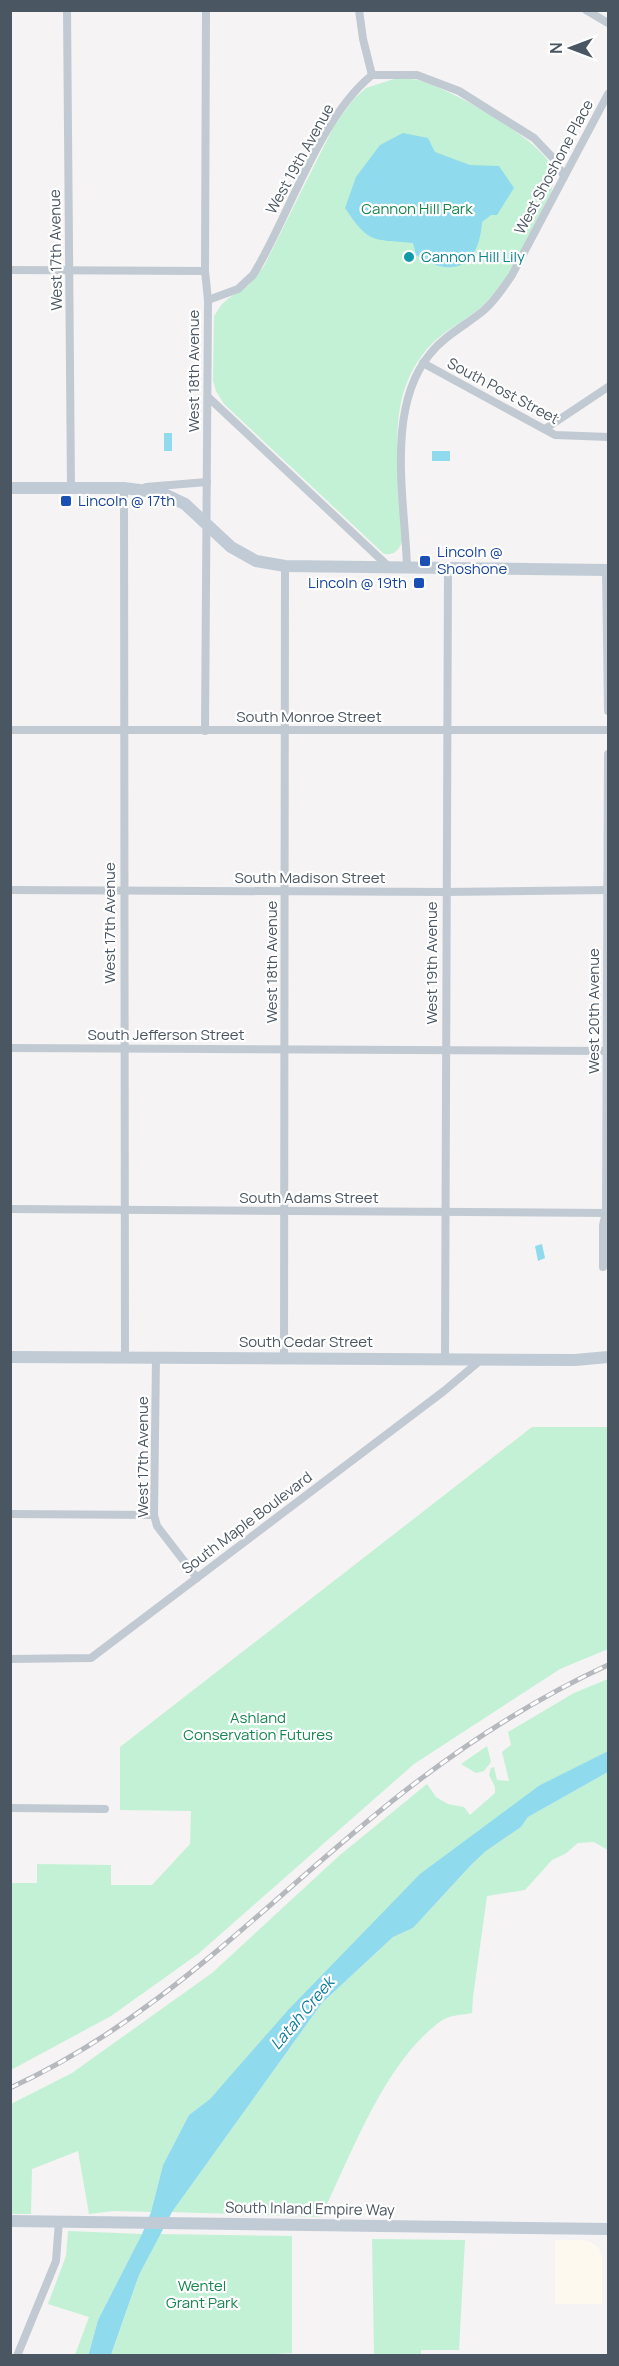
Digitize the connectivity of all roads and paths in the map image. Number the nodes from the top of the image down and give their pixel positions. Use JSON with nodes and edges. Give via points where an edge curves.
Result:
{"nodes":[{"id":1,"x":67,"y":10,"type":"edge"},
{"id":2,"x":206,"y":10,"type":"edge"},
{"id":3,"x":359,"y":10,"type":"edge"},
{"id":4,"x":586,"y":10,"type":"edge"},
{"id":5,"x":609,"y":23,"type":"edge"},
{"id":6,"x":372,"y":75,"type":"junction"},
{"id":7,"x":609,"y":94,"type":"edge"},
{"id":8,"x":564,"y":176,"type":"junction"},
{"id":9,"x":10,"y":270,"type":"edge"},
{"id":10,"x":70,"y":271,"type":"junction"},
{"id":11,"x":205,"y":271,"type":"junction"},
{"id":12,"x":208,"y":300,"type":"junction"},
{"id":13,"x":423,"y":363,"type":"junction"},
{"id":14,"x":609,"y":387,"type":"edge"},
{"id":15,"x":208,"y":397,"type":"junction"},
{"id":16,"x":545,"y":429,"type":"junction"},
{"id":17,"x":609,"y":437,"type":"edge"},
{"id":18,"x":207,"y":482,"type":"junction"},
{"id":19,"x":10,"y":488,"type":"edge"},
{"id":20,"x":71,"y":488,"type":"junction"},
{"id":21,"x":124,"y":489,"type":"junction"},
{"id":22,"x":205,"y":525,"type":"junction"},
{"id":23,"x":285,"y":566,"type":"junction"},
{"id":24,"x":389,"y":567,"type":"junction"},
{"id":25,"x":407,"y":567,"type":"junction"},
{"id":26,"x":447,"y":567,"type":"junction"},
{"id":27,"x":608,"y":570,"type":"edge"},
{"id":28,"x":609,"y":711,"type":"edge"},
{"id":29,"x":447,"y":729,"type":"junction"},
{"id":30,"x":10,"y":730,"type":"edge"},
{"id":31,"x":609,"y":730,"type":"edge"},
{"id":32,"x":123,"y":731,"type":"junction"},
{"id":33,"x":205,"y":731,"type":"junction"},
{"id":34,"x":286,"y":731,"type":"junction"},
{"id":35,"x":609,"y":754,"type":"edge"},
{"id":36,"x":123,"y":890,"type":"junction"},
{"id":37,"x":608,"y":890,"type":"edge"},
{"id":38,"x":10,"y":891,"type":"edge"},
{"id":39,"x":285,"y":892,"type":"junction"},
{"id":40,"x":445,"y":892,"type":"junction"},
{"id":41,"x":10,"y":1048,"type":"edge"},
{"id":42,"x":125,"y":1048,"type":"junction"},
{"id":43,"x":286,"y":1049,"type":"junction"},
{"id":44,"x":446,"y":1050,"type":"junction"},
{"id":45,"x":608,"y":1051,"type":"edge"},
{"id":46,"x":10,"y":1209,"type":"edge"},
{"id":47,"x":126,"y":1211,"type":"junction"},
{"id":48,"x":446,"y":1211,"type":"junction"},
{"id":49,"x":286,"y":1212,"type":"junction"},
{"id":50,"x":607,"y":1213,"type":"edge"},
{"id":51,"x":603,"y":1267,"type":"dead end"},
{"id":52,"x":10,"y":1357,"type":"edge"},
{"id":53,"x":284,"y":1357,"type":"junction"},
{"id":54,"x":125,"y":1358,"type":"junction"},
{"id":55,"x":156,"y":1358,"type":"junction"},
{"id":56,"x":445,"y":1358,"type":"junction"},
{"id":57,"x":483,"y":1358,"type":"junction"},
{"id":58,"x":605,"y":1358,"type":"edge"},
{"id":59,"x":10,"y":1514,"type":"edge"},
{"id":60,"x":154,"y":1515,"type":"junction"},
{"id":61,"x":197,"y":1578,"type":"junction"},
{"id":62,"x":10,"y":1659,"type":"edge"},
{"id":63,"x":10,"y":1808,"type":"edge"},
{"id":64,"x":105,"y":1809,"type":"dead end"},
{"id":65,"x":10,"y":2221,"type":"edge"},
{"id":66,"x":59,"y":2221,"type":"junction"},
{"id":67,"x":609,"y":2229,"type":"edge"},
{"id":68,"x":16,"y":2355,"type":"edge"}],
"edges":[{"from":1,"to":10,"type":"street","name":"West 17th Avenue"},
{"from":2,"to":11,"type":"street","name":"West 18th Avenue"},
{"from":3,"to":6,"type":"street"},
{"from":4,"to":5,"type":"street"},
{"from":6,"to":8,"type":"street","via":[[417,75],[459,91],[525,132],[554,159]]},
{"from":6,"to":12,"type":"street","name":"West 19th Avenue","via":[[331,124],[253,275],[238,289]]},
{"from":7,"to":8,"type":"street","name":"West Shoshone Place"},
{"from":8,"to":13,"type":"street","name":"West Shoshone Place","via":[[500,294],[441,342]]},
{"from":9,"to":10,"type":"street"},
{"from":10,"to":11,"type":"street"},
{"from":10,"to":20,"type":"street","name":"West 17th Avenue"},
{"from":11,"to":12,"type":"street","name":"West 18th Avenue"},
{"from":12,"to":15,"type":"street","name":"West 18th Avenue"},
{"from":13,"to":16,"type":"street","name":"South Post Street"},
{"from":13,"to":25,"type":"street","name":"West Shoshone Place","via":[[406,400],[402,438]]},
{"from":14,"to":16,"type":"street"},
{"from":15,"to":18,"type":"street","name":"West 18th Avenue"},
{"from":15,"to":24,"type":"street"},
{"from":16,"to":17,"type":"street","name":"South Post Street","via":[[561,436]]},
{"from":18,"to":21,"type":"street"},
{"from":18,"to":22,"type":"street","name":"West 18th Avenue"},
{"from":19,"to":20,"type":"street"},
{"from":20,"to":21,"type":"street"},
{"from":21,"to":22,"type":"street","via":[[162,493],[185,504]]},
{"from":21,"to":32,"type":"street","name":"West 17th Avenue"},
{"from":22,"to":23,"type":"street","via":[[256,561]]},
{"from":22,"to":33,"type":"street","name":"West 18th Avenue"},
{"from":23,"to":24,"type":"street"},
{"from":23,"to":34,"type":"street","name":"West 18th Avenue"},
{"from":24,"to":25,"type":"street"},
{"from":25,"to":26,"type":"street"},
{"from":26,"to":27,"type":"street"},
{"from":26,"to":29,"type":"street","name":"West 19th Avenue"},
{"from":27,"to":28,"type":"street"},
{"from":29,"to":31,"type":"street","name":"South Monroe Street"},
{"from":29,"to":34,"type":"street","name":"South Monroe Street"},
{"from":29,"to":40,"type":"street","name":"West 19th Avenue"},
{"from":30,"to":32,"type":"street","name":"South Monroe Street"},
{"from":32,"to":33,"type":"street","name":"South Monroe Street"},
{"from":32,"to":36,"type":"street","name":"West 17th Avenue"},
{"from":33,"to":34,"type":"street","name":"South Monroe Street"},
{"from":34,"to":39,"type":"street","name":"West 18th Avenue"},
{"from":35,"to":37,"type":"street","name":"West 20th Avenue"},
{"from":36,"to":38,"type":"street","name":"South Madison Street"},
{"from":36,"to":39,"type":"street","name":"South Madison Street"},
{"from":36,"to":42,"type":"street","name":"West 17th Avenue"},
{"from":37,"to":40,"type":"street","name":"South Madison Street"},
{"from":37,"to":45,"type":"street","name":"West 20th Avenue"},
{"from":39,"to":40,"type":"street","name":"South Madison Street"},
{"from":39,"to":43,"type":"street","name":"West 18th Avenue"},
{"from":40,"to":44,"type":"street","name":"West 19th Avenue"},
{"from":41,"to":42,"type":"street","name":"South Jefferson Street"},
{"from":42,"to":43,"type":"street","name":"South Jefferson Street"},
{"from":42,"to":47,"type":"street","name":"West 17th Avenue"},
{"from":43,"to":44,"type":"street","name":"South Jefferson Street"},
{"from":43,"to":49,"type":"street","name":"West 18th Avenue"},
{"from":44,"to":45,"type":"street","name":"South Jefferson Street"},
{"from":44,"to":48,"type":"street","name":"West 19th Avenue"},
{"from":45,"to":50,"type":"street","name":"West 20th Avenue"},
{"from":46,"to":47,"type":"street","name":"South Adams Street"},
{"from":47,"to":49,"type":"street","name":"South Adams Street"},
{"from":47,"to":54,"type":"street","name":"West 17th Avenue"},
{"from":48,"to":49,"type":"street","name":"South Adams Street"},
{"from":48,"to":50,"type":"street","name":"South Adams Street"},
{"from":48,"to":56,"type":"street","name":"West 19th Avenue"},
{"from":49,"to":53,"type":"street","name":"West 18th Avenue"},
{"from":50,"to":51,"type":"street","name":"West 20th Avenue","via":[[603,1224]]},
{"from":52,"to":54,"type":"street","name":"South Cedar Street"},
{"from":53,"to":55,"type":"street","name":"South Cedar Street"},
{"from":53,"to":56,"type":"street","name":"South Cedar Street"},
{"from":54,"to":55,"type":"street","name":"South Cedar Street"},
{"from":55,"to":60,"type":"street","name":"West 17th Avenue"},
{"from":56,"to":57,"type":"street","name":"South Cedar Street"},
{"from":57,"to":58,"type":"street","name":"South Cedar Street"},
{"from":57,"to":61,"type":"street","name":"South Maple Boulevard"},
{"from":59,"to":60,"type":"street"},
{"from":60,"to":61,"type":"street","name":"West 17th Avenue","via":[[157,1526]]},
{"from":61,"to":62,"type":"street","name":"South Maple Boulevard","via":[[91,1658]]},
{"from":63,"to":64,"type":"street"},
{"from":65,"to":66,"type":"street","name":"South Inland Empire Way"},
{"from":66,"to":67,"type":"street","name":"South Inland Empire Way"},
{"from":66,"to":68,"type":"street","via":[[56,2260]]}]}
